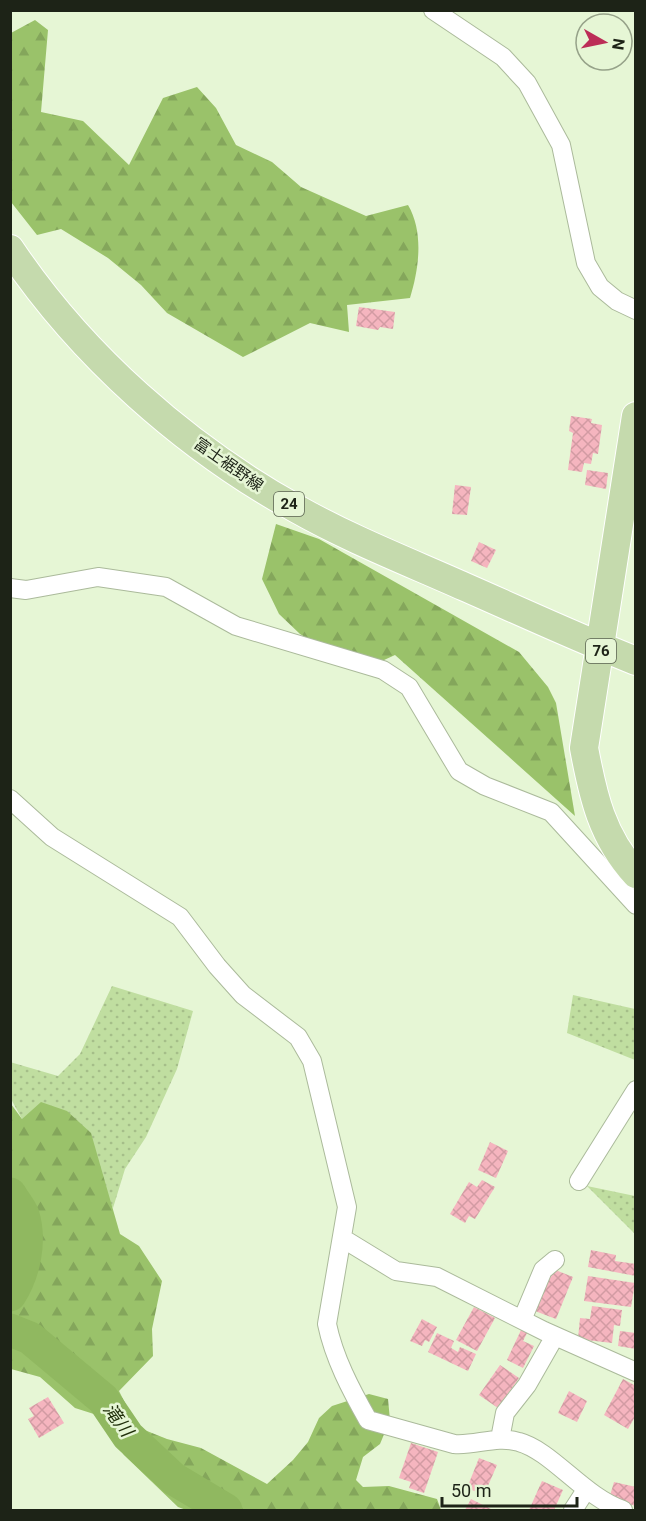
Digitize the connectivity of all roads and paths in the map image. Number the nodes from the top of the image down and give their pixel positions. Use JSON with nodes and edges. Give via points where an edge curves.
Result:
{"nodes":[{"id":1,"x":433,"y":10,"type":"edge"},
{"id":2,"x":10,"y":249,"type":"edge"},
{"id":3,"x":636,"y":310,"type":"edge"},
{"id":4,"x":636,"y":416,"type":"edge"},
{"id":5,"x":10,"y":588,"type":"edge"},
{"id":6,"x":601,"y":647,"type":"junction"},
{"id":7,"x":636,"y":661,"type":"edge"},
{"id":8,"x":10,"y":799,"type":"edge"},
{"id":9,"x":636,"y":874,"type":"edge"},
{"id":10,"x":636,"y":905,"type":"edge"},
{"id":11,"x":636,"y":1090,"type":"edge"},
{"id":12,"x":579,"y":1181,"type":"dead end"},
{"id":13,"x":342,"y":1238,"type":"junction"},
{"id":14,"x":555,"y":1260,"type":"dead end"},
{"id":15,"x":522,"y":1320,"type":"junction"},
{"id":16,"x":555,"y":1336,"type":"junction"},
{"id":17,"x":636,"y":1372,"type":"edge"},
{"id":18,"x":500,"y":1439,"type":"junction"},
{"id":19,"x":586,"y":1490,"type":"junction"},
{"id":20,"x":573,"y":1510,"type":"edge"},
{"id":21,"x":623,"y":1510,"type":"edge"}],
"edges":[{"from":1,"to":3,"type":"street","via":[[503,57],[527,83],[561,145],[585,262],[600,287]]},
{"from":2,"to":6,"type":"main road","name":"富士裾野線","number":"24","via":[[79,335],[133,391],[216,457],[297,509]]},
{"from":4,"to":6,"type":"main road","number":"76"},
{"from":5,"to":10,"type":"street","via":[[26,590],[98,577],[166,587],[236,626],[383,670],[409,687],[459,771],[550,812]]},
{"from":6,"to":7,"type":"main road","name":"富士裾野線","number":"24"},
{"from":6,"to":9,"type":"main road","number":"76","via":[[584,748],[593,800],[612,842]]},
{"from":8,"to":13,"type":"street","via":[[52,837],[180,917],[243,995],[298,1037],[312,1061],[347,1207]]},
{"from":11,"to":12,"type":"street"},
{"from":13,"to":15,"type":"street","via":[[396,1271],[437,1277]]},
{"from":13,"to":18,"type":"street","via":[[327,1324],[349,1386],[368,1420],[454,1444]]},
{"from":14,"to":15,"type":"street","via":[[543,1270]]},
{"from":15,"to":16,"type":"street"},
{"from":16,"to":17,"type":"street"},
{"from":16,"to":18,"type":"street","via":[[527,1385],[505,1413]]},
{"from":18,"to":19,"type":"street","via":[[520,1442],[537,1452]]},
{"from":19,"to":20,"type":"street"},
{"from":19,"to":21,"type":"street"}]}
